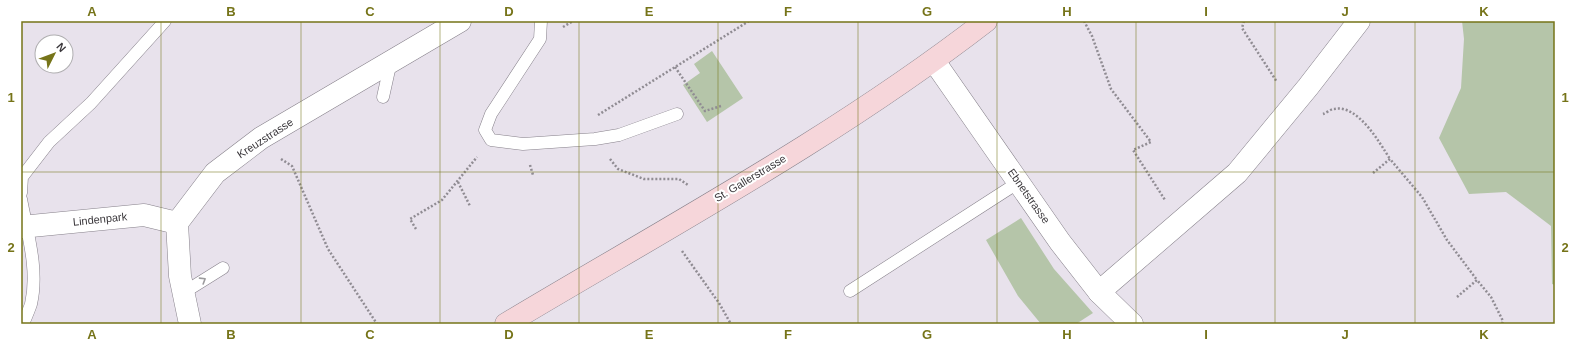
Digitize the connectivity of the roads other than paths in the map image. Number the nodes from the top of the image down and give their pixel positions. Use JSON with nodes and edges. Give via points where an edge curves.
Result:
{"nodes":[{"id":1,"x":165,"y":21,"type":"edge"},
{"id":2,"x":460,"y":21,"type":"edge"},
{"id":3,"x":541,"y":21,"type":"edge"},
{"id":4,"x":986,"y":21,"type":"edge"},
{"id":5,"x":1359,"y":21,"type":"edge"},
{"id":6,"x":391,"y":61,"type":"junction"},
{"id":7,"x":934,"y":61,"type":"junction"},
{"id":8,"x":383,"y":97,"type":"dead end"},
{"id":9,"x":677,"y":114,"type":"dead end"},
{"id":10,"x":1019,"y":182,"type":"junction"},
{"id":11,"x":21,"y":193,"type":"edge"},
{"id":12,"x":21,"y":199,"type":"edge"},
{"id":13,"x":177,"y":223,"type":"junction"},
{"id":14,"x":23,"y":227,"type":"edge"},
{"id":15,"x":223,"y":268,"type":"dead end"},
{"id":16,"x":850,"y":291,"type":"dead end"},
{"id":17,"x":1099,"y":292,"type":"junction"},
{"id":18,"x":183,"y":293,"type":"junction"},
{"id":19,"x":23,"y":324,"type":"edge"},
{"id":20,"x":190,"y":324,"type":"edge"},
{"id":21,"x":506,"y":324,"type":"edge"},
{"id":22,"x":1132,"y":324,"type":"edge"}],
"edges":[{"from":1,"to":11,"type":"lane","via":[[91,103],[50,142],[22,177]]},
{"from":2,"to":6,"type":"street","name":"Kreuzstrasse"},
{"from":3,"to":9,"type":"lane","via":[[540,39],[491,114],[485,130],[491,140],[523,144],[596,140]]},
{"from":4,"to":7,"type":"street","name":"St. Gallerstrasse"},
{"from":5,"to":17,"type":"street","via":[[1237,173]]},
{"from":6,"to":8,"type":"lane"},
{"from":6,"to":13,"type":"street","name":"Kreuzstrasse","via":[[244,150],[214,173]]},
{"from":7,"to":10,"type":"street","name":"Ebnetstrasse"},
{"from":7,"to":21,"type":"street","name":"St. Gallerstrasse","via":[[848,119]]},
{"from":10,"to":16,"type":"lane"},
{"from":10,"to":17,"type":"street","name":"Ebnetstrasse","via":[[1060,242]]},
{"from":12,"to":14,"type":"lane"},
{"from":13,"to":14,"type":"street","name":"Lindenpark","via":[[144,215]]},
{"from":13,"to":18,"type":"street"},
{"from":14,"to":19,"type":"lane","via":[[29,240],[34,277],[31,304]]},
{"from":18,"to":15,"type":"lane","one_way":true},
{"from":17,"to":22,"type":"street","name":"Ebnetstrasse"},
{"from":18,"to":20,"type":"street"}]}
